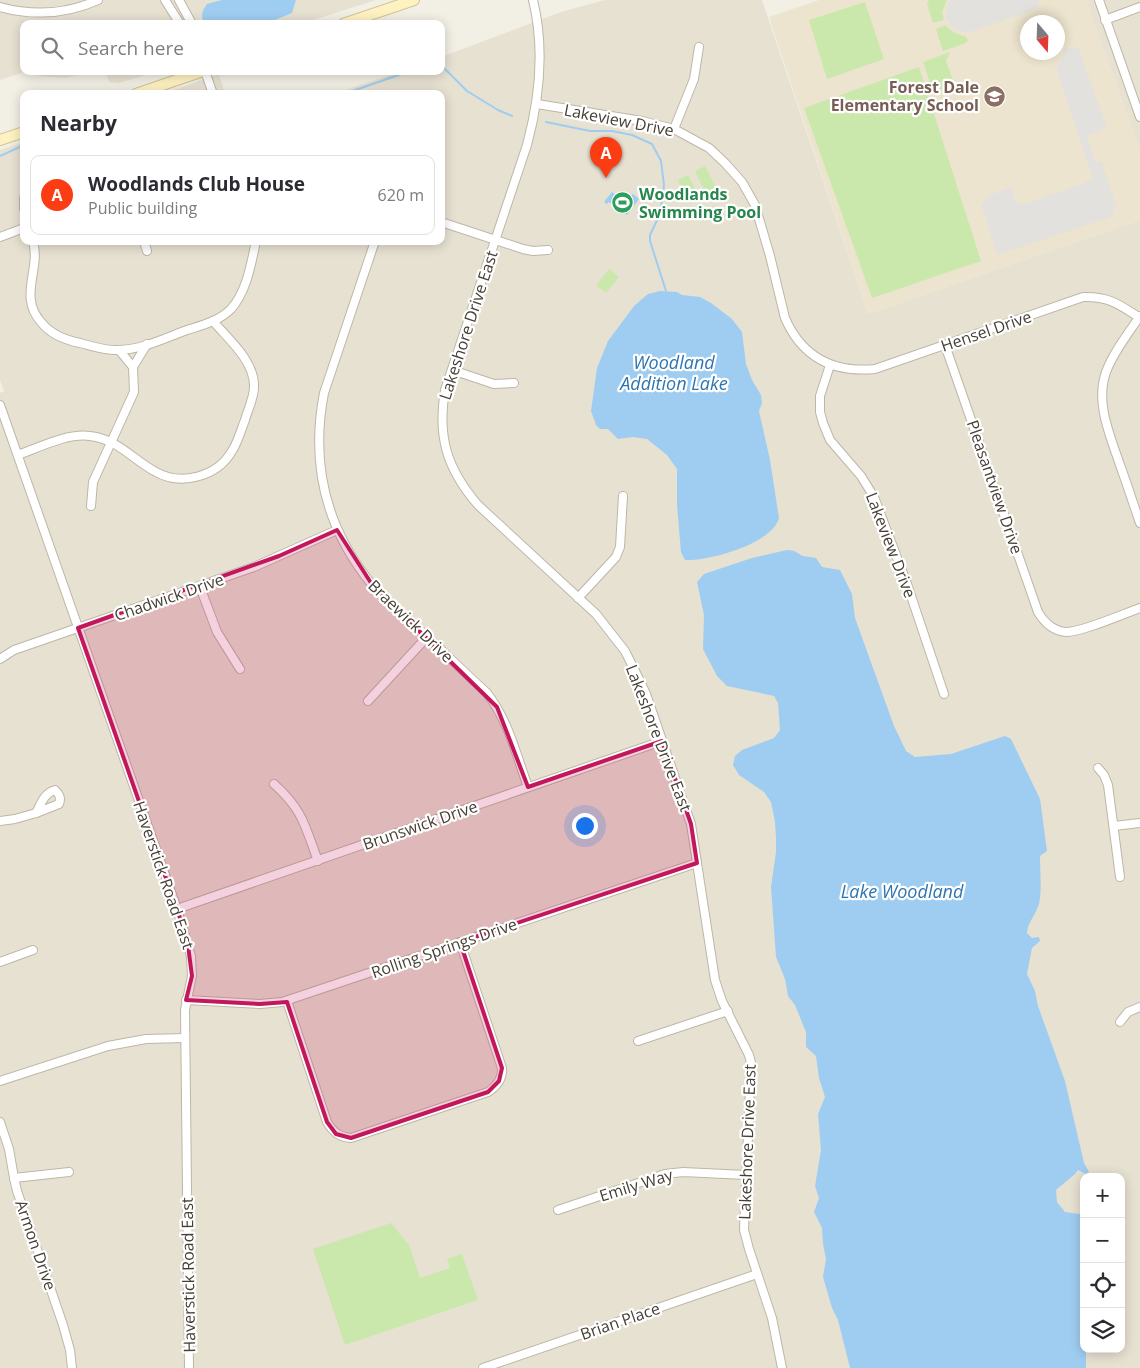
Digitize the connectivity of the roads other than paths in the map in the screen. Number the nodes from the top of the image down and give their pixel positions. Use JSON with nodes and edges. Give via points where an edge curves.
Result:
{"nodes":[{"id":1,"x":98,"y":0,"type":"edge"},
{"id":2,"x":178,"y":0,"type":"edge"},
{"id":3,"x":414,"y":0,"type":"edge"},
{"id":4,"x":533,"y":0,"type":"edge"},
{"id":5,"x":1099,"y":0,"type":"edge"},
{"id":6,"x":167,"y":1,"type":"edge"},
{"id":7,"x":0,"y":7,"type":"edge"},
{"id":8,"x":1140,"y":7,"type":"edge"},
{"id":9,"x":178,"y":20,"type":"edge"},
{"id":10,"x":190,"y":20,"type":"edge"},
{"id":11,"x":355,"y":20,"type":"edge"},
{"id":12,"x":1105,"y":20,"type":"junction"},
{"id":13,"x":698,"y":47,"type":"dead end"},
{"id":14,"x":192,"y":75,"type":"edge"},
{"id":15,"x":206,"y":75,"type":"edge"},
{"id":16,"x":148,"y":90,"type":"edge"},
{"id":17,"x":211,"y":90,"type":"edge"},
{"id":18,"x":537,"y":104,"type":"junction"},
{"id":19,"x":1140,"y":117,"type":"edge"},
{"id":20,"x":674,"y":129,"type":"junction"},
{"id":21,"x":20,"y":133,"type":"edge"},
{"id":22,"x":0,"y":140,"type":"edge"},
{"id":23,"x":445,"y":223,"type":"edge"},
{"id":24,"x":20,"y":230,"type":"edge"},
{"id":25,"x":0,"y":237,"type":"edge"},
{"id":26,"x":495,"y":241,"type":"junction"},
{"id":27,"x":33,"y":245,"type":"edge"},
{"id":28,"x":145,"y":245,"type":"edge"},
{"id":29,"x":255,"y":245,"type":"edge"},
{"id":30,"x":374,"y":245,"type":"edge"},
{"id":31,"x":548,"y":250,"type":"dead end"},
{"id":32,"x":147,"y":251,"type":"dead end"},
{"id":33,"x":1140,"y":317,"type":"edge"},
{"id":34,"x":213,"y":321,"type":"junction"},
{"id":35,"x":147,"y":344,"type":"junction"},
{"id":36,"x":945,"y":345,"type":"junction"},
{"id":37,"x":119,"y":350,"type":"junction"},
{"id":38,"x":830,"y":365,"type":"junction"},
{"id":39,"x":133,"y":367,"type":"junction"},
{"id":40,"x":452,"y":370,"type":"junction"},
{"id":41,"x":514,"y":384,"type":"dead end"},
{"id":42,"x":0,"y":405,"type":"edge"},
{"id":43,"x":111,"y":442,"type":"junction"},
{"id":44,"x":18,"y":455,"type":"junction"},
{"id":45,"x":623,"y":496,"type":"dead end"},
{"id":46,"x":91,"y":506,"type":"dead end"},
{"id":47,"x":1140,"y":523,"type":"edge"},
{"id":48,"x":337,"y":530,"type":"junction"},
{"id":49,"x":200,"y":586,"type":"junction"},
{"id":50,"x":578,"y":598,"type":"junction"},
{"id":51,"x":1140,"y":608,"type":"edge"},
{"id":52,"x":78,"y":628,"type":"junction"},
{"id":53,"x":427,"y":637,"type":"junction"},
{"id":54,"x":0,"y":659,"type":"edge"},
{"id":55,"x":240,"y":669,"type":"dead end"},
{"id":56,"x":944,"y":694,"type":"dead end"},
{"id":57,"x":368,"y":701,"type":"dead end"},
{"id":58,"x":662,"y":741,"type":"junction"},
{"id":59,"x":1098,"y":768,"type":"dead end"},
{"id":60,"x":274,"y":784,"type":"dead end"},
{"id":61,"x":528,"y":788,"type":"junction"},
{"id":62,"x":36,"y":813,"type":"dead end"},
{"id":63,"x":0,"y":820,"type":"edge"},
{"id":64,"x":1140,"y":823,"type":"edge"},
{"id":65,"x":1114,"y":826,"type":"junction"},
{"id":66,"x":318,"y":861,"type":"junction"},
{"id":67,"x":697,"y":863,"type":"junction"},
{"id":68,"x":1120,"y":877,"type":"dead end"},
{"id":69,"x":177,"y":909,"type":"junction"},
{"id":70,"x":460,"y":942,"type":"junction"},
{"id":71,"x":33,"y":950,"type":"dead end"},
{"id":72,"x":0,"y":962,"type":"edge"},
{"id":73,"x":186,"y":1000,"type":"junction"},
{"id":74,"x":287,"y":1001,"type":"junction"},
{"id":75,"x":1140,"y":1007,"type":"edge"},
{"id":76,"x":728,"y":1011,"type":"junction"},
{"id":77,"x":1120,"y":1022,"type":"dead end"},
{"id":78,"x":185,"y":1038,"type":"junction"},
{"id":79,"x":638,"y":1042,"type":"dead end"},
{"id":80,"x":0,"y":1081,"type":"edge"},
{"id":81,"x":0,"y":1122,"type":"edge"},
{"id":82,"x":69,"y":1172,"type":"dead end"},
{"id":83,"x":746,"y":1176,"type":"junction"},
{"id":84,"x":14,"y":1178,"type":"junction"},
{"id":85,"x":558,"y":1210,"type":"dead end"},
{"id":86,"x":757,"y":1274,"type":"junction"},
{"id":87,"x":72,"y":1368,"type":"edge"},
{"id":88,"x":189,"y":1368,"type":"edge"},
{"id":89,"x":483,"y":1368,"type":"edge"},
{"id":90,"x":782,"y":1368,"type":"edge"}],
"edges":[{"from":1,"to":7,"type":"street","via":[[72,9],[48,12]]},
{"from":2,"to":10,"type":"street"},
{"from":3,"to":11,"type":"street"},
{"from":4,"to":18,"type":"street","name":"Lakeshore Drive East","via":[[540,51]]},
{"from":5,"to":12,"type":"street"},
{"from":6,"to":9,"type":"street"},
{"from":8,"to":12,"type":"street"},
{"from":12,"to":19,"type":"street"},
{"from":13,"to":20,"type":"street","via":[[694,79]]},
{"from":14,"to":16,"type":"street"},
{"from":15,"to":17,"type":"street"},
{"from":18,"to":20,"type":"street","name":"Lakeview Drive"},
{"from":18,"to":26,"type":"street","name":"Lakeshore Drive East"},
{"from":20,"to":38,"type":"street","name":"Lakeview Drive","via":[[709,148],[742,182],[762,225],[785,318],[799,342]]},
{"from":21,"to":22,"type":"street"},
{"from":23,"to":26,"type":"street"},
{"from":24,"to":25,"type":"street"},
{"from":26,"to":31,"type":"street","via":[[523,250]]},
{"from":26,"to":40,"type":"street","name":"Lakeshore Drive East"},
{"from":27,"to":37,"type":"street","via":[[30,301],[41,322],[65,340]]},
{"from":28,"to":32,"type":"street"},
{"from":29,"to":34,"type":"street","via":[[239,298],[230,310]]},
{"from":30,"to":48,"type":"street","name":"Braewick Drive","via":[[324,393],[320,418],[318,446],[323,488]]},
{"from":33,"to":36,"type":"street","name":"Hensel Drive","via":[[1106,298],[1083,297]]},
{"from":33,"to":47,"type":"street","via":[[1114,354],[1102,393],[1107,426]]},
{"from":34,"to":35,"type":"street"},
{"from":34,"to":43,"type":"street","via":[[249,366],[253,376],[252,400],[232,453],[212,471],[182,479],[155,472]]},
{"from":35,"to":37,"type":"street"},
{"from":35,"to":39,"type":"street"},
{"from":36,"to":38,"type":"street","name":"Hensel Drive","via":[[875,369],[851,370]]},
{"from":36,"to":51,"type":"street","name":"Pleasantview Drive","via":[[1038,612],[1044,621],[1066,632]]},
{"from":37,"to":39,"type":"street"},
{"from":38,"to":56,"type":"street","name":"Lakeview Drive","via":[[820,396],[823,423],[830,440],[861,476],[874,497]]},
{"from":39,"to":43,"type":"street","via":[[134,392]]},
{"from":40,"to":41,"type":"street","via":[[494,384]]},
{"from":40,"to":50,"type":"street","name":"Lakeshore Drive East","via":[[445,390],[442,430],[458,478],[478,505]]},
{"from":42,"to":44,"type":"street","name":"Haverstick Road East"},
{"from":43,"to":44,"type":"street","via":[[80,435]]},
{"from":43,"to":46,"type":"street","via":[[93,482]]},
{"from":44,"to":52,"type":"street","name":"Haverstick Road East"},
{"from":45,"to":50,"type":"street","via":[[620,547],[616,557]]},
{"from":48,"to":49,"type":"street","name":"Chadwick Drive","via":[[271,560]]},
{"from":48,"to":53,"type":"street","name":"Braewick Drive","via":[[373,586]]},
{"from":49,"to":52,"type":"street","name":"Chadwick Drive"},
{"from":49,"to":55,"type":"street","via":[[217,632]]},
{"from":50,"to":58,"type":"street","name":"Lakeshore Drive East","via":[[605,624],[625,651],[646,694]]},
{"from":52,"to":54,"type":"street","name":"Chadwick Drive","via":[[14,650]]},
{"from":52,"to":69,"type":"street","name":"Haverstick Road East"},
{"from":53,"to":57,"type":"street"},
{"from":53,"to":61,"type":"street","name":"Braewick Drive","via":[[497,707],[508,727]]},
{"from":58,"to":61,"type":"street","name":"Brunswick Drive"},
{"from":58,"to":67,"type":"street","name":"Lakeshore Drive East","via":[[691,824]]},
{"from":59,"to":65,"type":"street","via":[[1106,780]]},
{"from":60,"to":66,"type":"street","via":[[303,818]]},
{"from":61,"to":66,"type":"street","name":"Brunswick Drive"},
{"from":62,"to":63,"type":"street"},
{"from":64,"to":65,"type":"street"},
{"from":65,"to":68,"type":"street"},
{"from":66,"to":69,"type":"street","name":"Brunswick Drive"},
{"from":67,"to":70,"type":"street","name":"Rolling Springs Drive"},
{"from":67,"to":76,"type":"street","name":"Lakeshore Drive East","via":[[715,980]]},
{"from":69,"to":73,"type":"street","name":"Haverstick Road East","via":[[191,956],[192,976]]},
{"from":70,"to":74,"type":"street","name":"Rolling Springs Drive"},
{"from":70,"to":74,"type":"street","via":[[502,1072],[500,1080],[488,1092],[344,1138],[336,1134],[327,1122]]},
{"from":71,"to":72,"type":"street"},
{"from":73,"to":74,"type":"street","name":"Rolling Springs Drive","via":[[260,1004]]},
{"from":73,"to":78,"type":"street","name":"Haverstick Road East"},
{"from":75,"to":77,"type":"street","via":[[1128,1012]]},
{"from":76,"to":79,"type":"street"},
{"from":76,"to":83,"type":"street","name":"Lakeshore Drive East","via":[[751,1063]]},
{"from":78,"to":80,"type":"street","via":[[146,1039],[108,1046]]},
{"from":78,"to":88,"type":"street","name":"Haverstick Road East"},
{"from":81,"to":84,"type":"street","name":"Armon Drive"},
{"from":82,"to":84,"type":"street"},
{"from":83,"to":85,"type":"street","name":"Emily Way","via":[[665,1174]]},
{"from":83,"to":86,"type":"street","name":"Lakeshore Drive East","via":[[744,1230]]},
{"from":84,"to":87,"type":"street","name":"Armon Drive","via":[[63,1325]]},
{"from":86,"to":89,"type":"street","name":"Brian Place"},
{"from":86,"to":90,"type":"street","name":"Lakeshore Drive East","via":[[772,1318]]}]}
